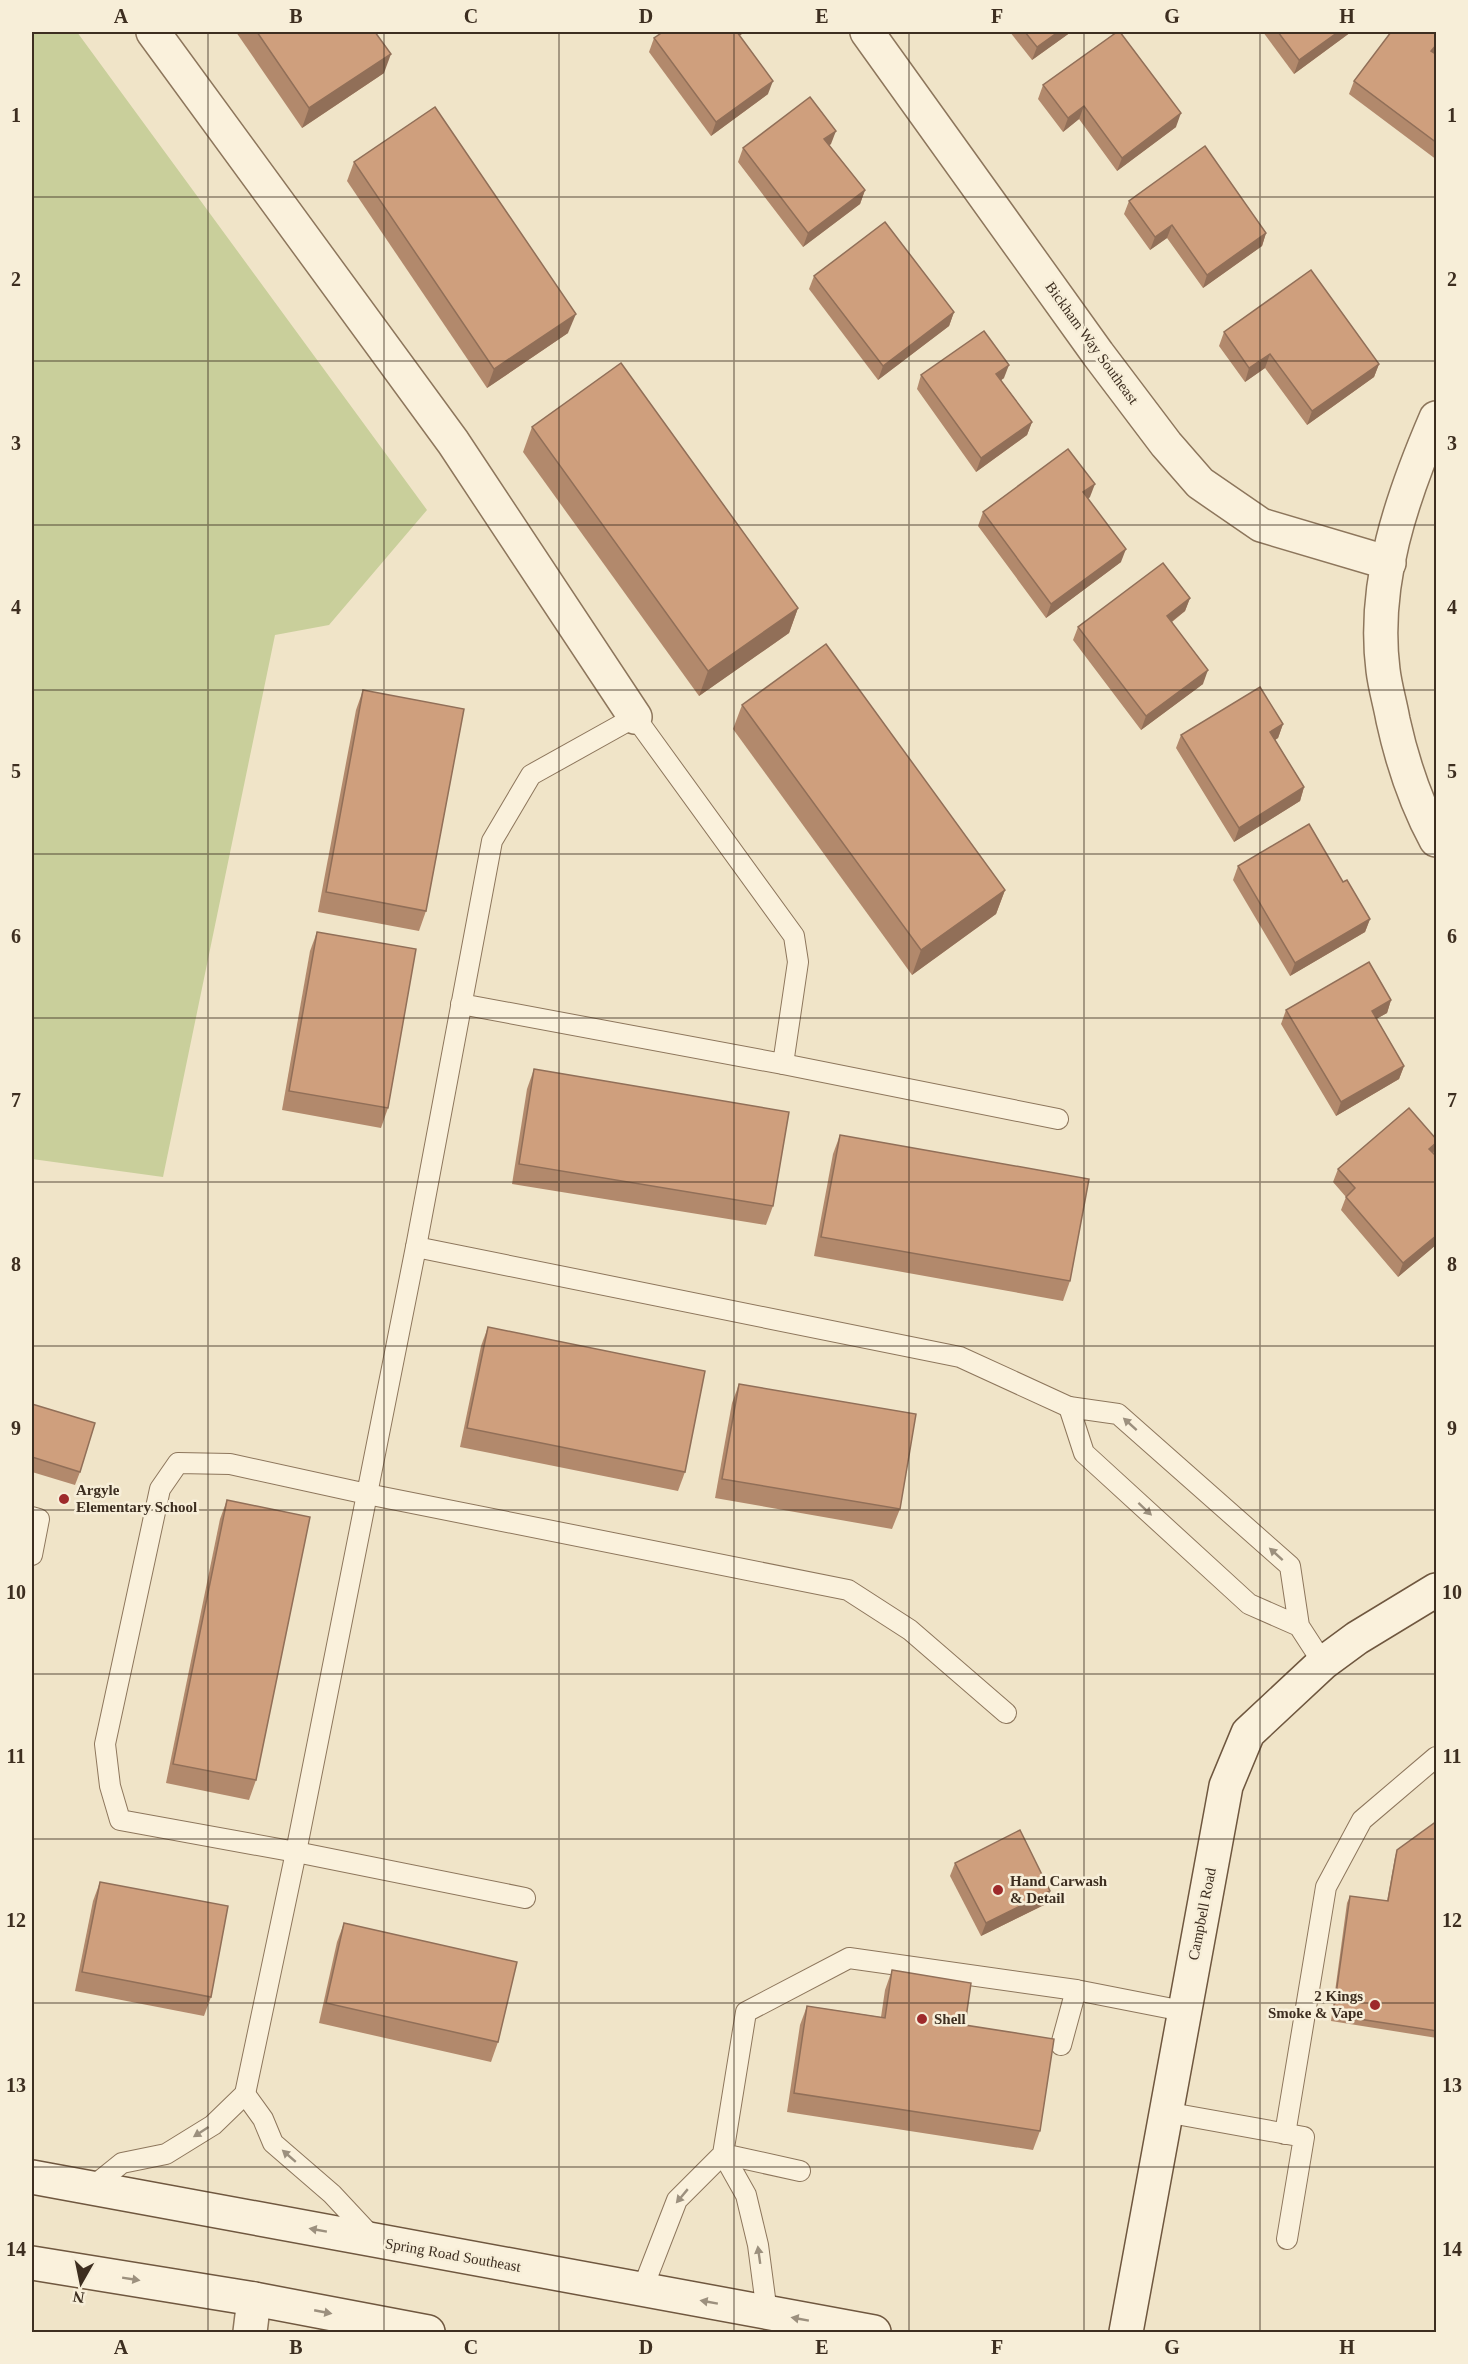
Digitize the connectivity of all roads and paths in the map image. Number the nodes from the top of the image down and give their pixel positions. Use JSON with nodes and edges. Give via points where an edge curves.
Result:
{"nodes":[{"id":1,"x":153,"y":32,"type":"edge"},
{"id":2,"x":867,"y":32,"type":"edge"},
{"id":3,"x":1437,"y":418,"type":"edge"},
{"id":4,"x":1389,"y":563,"type":"junction"},
{"id":5,"x":635,"y":717,"type":"junction"},
{"id":6,"x":1437,"y":840,"type":"edge"},
{"id":7,"x":461,"y":1004,"type":"junction"},
{"id":8,"x":783,"y":1064,"type":"junction"},
{"id":9,"x":1058,"y":1119,"type":"dead end"},
{"id":10,"x":416,"y":1247,"type":"junction"},
{"id":11,"x":1069,"y":1407,"type":"junction"},
{"id":12,"x":367,"y":1494,"type":"junction"},
{"id":13,"x":32,"y":1517,"type":"edge"},
{"id":14,"x":32,"y":1555,"type":"edge"},
{"id":15,"x":1437,"y":1590,"type":"edge"},
{"id":16,"x":1299,"y":1626,"type":"junction"},
{"id":17,"x":1323,"y":1663,"type":"junction"},
{"id":18,"x":1006,"y":1713,"type":"dead end"},
{"id":19,"x":1437,"y":1757,"type":"edge"},
{"id":20,"x":296,"y":1852,"type":"junction"},
{"id":21,"x":525,"y":1899,"type":"dead end"},
{"id":22,"x":1076,"y":1990,"type":"junction"},
{"id":23,"x":1183,"y":2011,"type":"junction"},
{"id":24,"x":1061,"y":2045,"type":"dead end"},
{"id":25,"x":245,"y":2094,"type":"junction"},
{"id":26,"x":1165,"y":2112,"type":"junction"},
{"id":27,"x":1285,"y":2134,"type":"junction"},
{"id":28,"x":723,"y":2154,"type":"junction"},
{"id":29,"x":800,"y":2171,"type":"dead end"},
{"id":30,"x":32,"y":2177,"type":"edge"},
{"id":31,"x":92,"y":2188,"type":"junction"},
{"id":32,"x":1287,"y":2239,"type":"dead end"},
{"id":33,"x":376,"y":2241,"type":"junction"},
{"id":34,"x":32,"y":2264,"type":"edge"},
{"id":35,"x":642,"y":2290,"type":"junction"},
{"id":36,"x":254,"y":2299,"type":"junction"},
{"id":37,"x":767,"y":2313,"type":"junction"},
{"id":38,"x":249,"y":2332,"type":"edge"},
{"id":39,"x":428,"y":2332,"type":"edge"},
{"id":40,"x":874,"y":2332,"type":"edge"},
{"id":41,"x":1126,"y":2332,"type":"edge"}],
"edges":[{"from":1,"to":5,"type":"street","via":[[453,442]]},
{"from":2,"to":4,"type":"street","name":"Bickham Way Southeast","via":[[1105,363],[1200,483],[1261,525]]},
{"from":3,"to":4,"type":"street","via":[[1410,478]]},
{"from":4,"to":6,"type":"street","via":[[1380,621],[1383,671],[1400,749],[1425,819]]},
{"from":5,"to":7,"type":"lane","via":[[531,775],[525,784],[492,841]]},
{"from":5,"to":8,"type":"lane","via":[[794,936],[798,962]]},
{"from":7,"to":8,"type":"lane"},
{"from":7,"to":10,"type":"lane"},
{"from":8,"to":9,"type":"lane"},
{"from":10,"to":11,"type":"lane","via":[[960,1357]]},
{"from":10,"to":12,"type":"lane"},
{"from":11,"to":16,"type":"lane","one_way":true,"via":[[1084,1454],[1249,1604]]},
{"from":16,"to":11,"type":"lane","one_way":true,"via":[[1290,1566],[1118,1414]]},
{"from":12,"to":18,"type":"lane","via":[[848,1590],[910,1629]]},
{"from":12,"to":20,"type":"lane"},
{"from":12,"to":20,"type":"lane","via":[[230,1464],[178,1463],[160,1489],[105,1744],[110,1786],[120,1820]]},
{"from":13,"to":14,"type":"lane","via":[[39,1519]]},
{"from":15,"to":17,"type":"street","name":"Campbell Road"},
{"from":16,"to":17,"type":"lane"},
{"from":17,"to":23,"type":"street","name":"Campbell Road","via":[[1248,1733],[1226,1786]]},
{"from":19,"to":27,"type":"lane","via":[[1362,1821],[1326,1887]]},
{"from":20,"to":21,"type":"lane"},
{"from":20,"to":25,"type":"lane"},
{"from":22,"to":23,"type":"lane"},
{"from":22,"to":24,"type":"lane"},
{"from":22,"to":28,"type":"lane","via":[[849,1958],[746,2012]]},
{"from":23,"to":26,"type":"street","name":"Campbell Road"},
{"from":25,"to":31,"type":"lane","one_way":true,"via":[[213,2124],[166,2154],[122,2163]]},
{"from":33,"to":25,"type":"lane","one_way":true,"via":[[332,2194],[273,2142]]},
{"from":26,"to":27,"type":"lane"},
{"from":26,"to":41,"type":"street","name":"Campbell Road"},
{"from":27,"to":32,"type":"lane","via":[[1304,2138]]},
{"from":28,"to":29,"type":"lane"},
{"from":28,"to":35,"type":"lane","one_way":true,"via":[[677,2200]]},
{"from":37,"to":28,"type":"lane","one_way":true,"via":[[758,2245],[746,2195]]},
{"from":30,"to":31,"type":"street","name":"Spring Road Southeast"},
{"from":33,"to":31,"type":"street","name":"Spring Road Southeast","one_way":true},
{"from":33,"to":35,"type":"street","name":"Spring Road Southeast"},
{"from":34,"to":36,"type":"street","one_way":true},
{"from":37,"to":35,"type":"street","name":"Spring Road Southeast","one_way":true},
{"from":36,"to":38,"type":"street"},
{"from":36,"to":39,"type":"street","one_way":true},
{"from":40,"to":37,"type":"street","name":"Spring Road Southeast","one_way":true}]}
